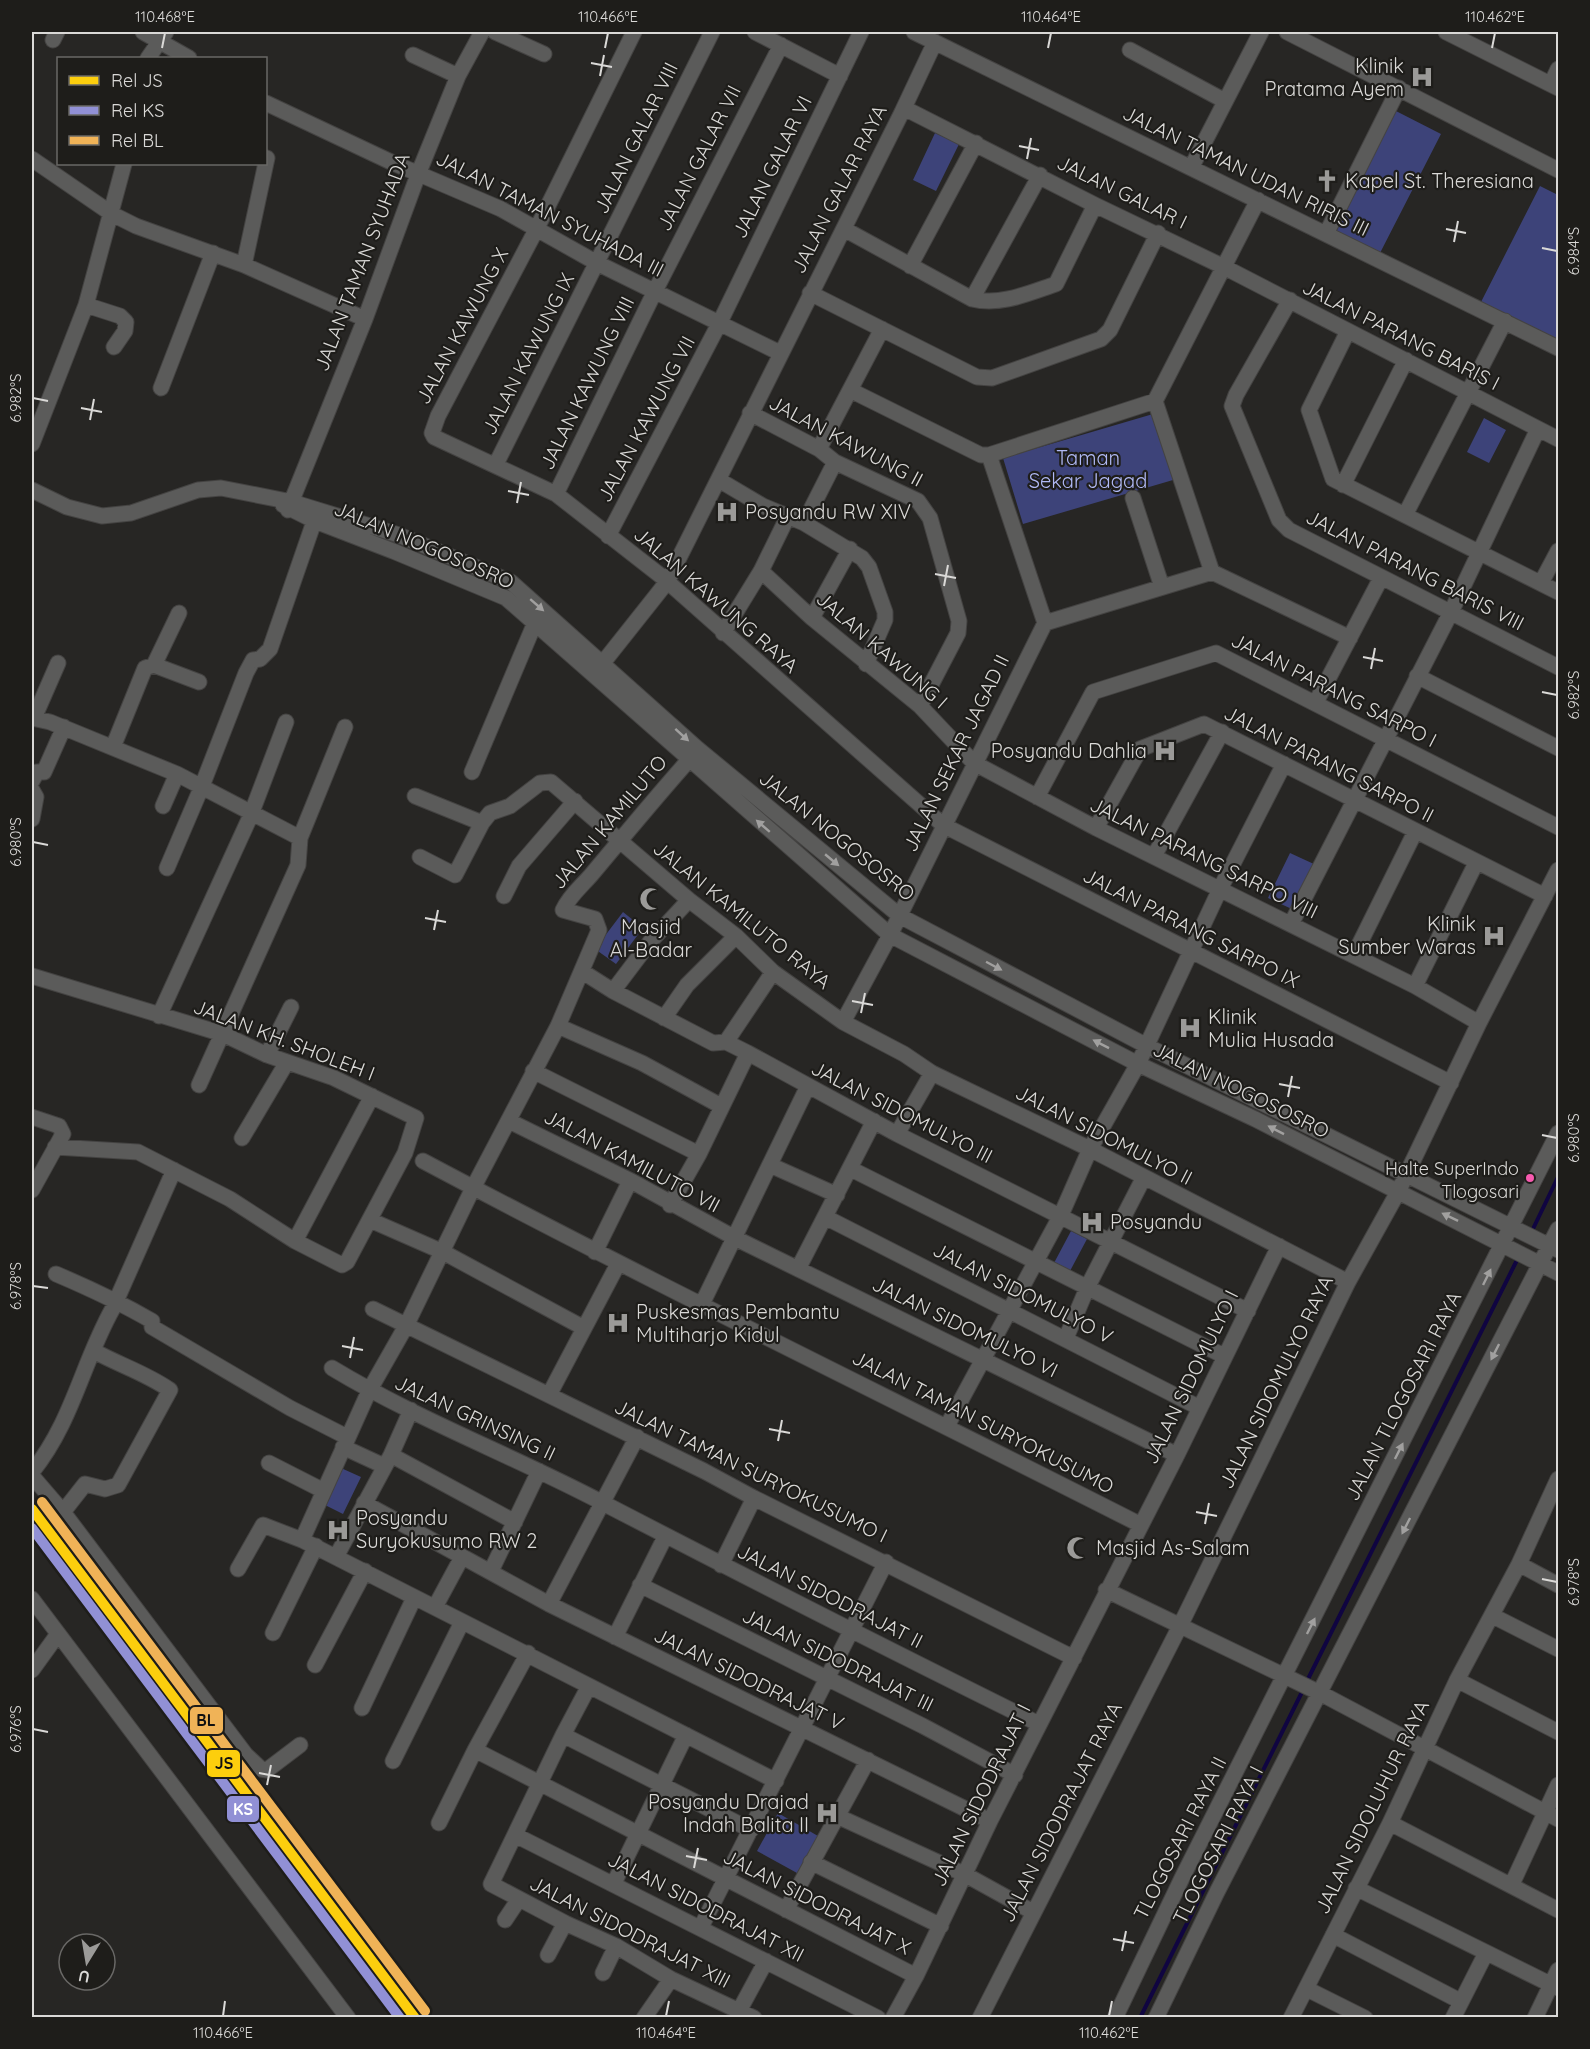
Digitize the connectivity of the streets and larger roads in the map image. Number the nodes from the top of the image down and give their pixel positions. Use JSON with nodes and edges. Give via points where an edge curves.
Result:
{"nodes":[{"id":1,"x":143,"y":32,"type":"edge"},
{"id":2,"x":482,"y":32,"type":"edge"},
{"id":3,"x":495,"y":32,"type":"edge"},
{"id":4,"x":634,"y":32,"type":"edge"},
{"id":5,"x":712,"y":32,"type":"edge"},
{"id":6,"x":755,"y":32,"type":"edge"},
{"id":7,"x":861,"y":32,"type":"edge"},
{"id":8,"x":914,"y":32,"type":"edge"},
{"id":9,"x":1261,"y":32,"type":"edge"},
{"id":10,"x":1287,"y":32,"type":"edge"},
{"id":11,"x":1446,"y":32,"type":"edge"},
{"id":12,"x":163,"y":36,"type":"edge"},
{"id":13,"x":935,"y":42,"type":"junction"},
{"id":14,"x":781,"y":45,"type":"junction"},
{"id":15,"x":1130,"y":50,"type":"dead end"},
{"id":16,"x":544,"y":54,"type":"dead end"},
{"id":17,"x":413,"y":55,"type":"dead end"},
{"id":18,"x":149,"y":57,"type":"edge"},
{"id":19,"x":188,"y":57,"type":"edge"},
{"id":20,"x":1558,"y":69,"type":"edge"},
{"id":21,"x":458,"y":76,"type":"junction"},
{"id":22,"x":840,"y":76,"type":"junction"},
{"id":23,"x":1555,"y":86,"type":"edge"},
{"id":24,"x":1399,"y":88,"type":"junction"},
{"id":25,"x":1225,"y":101,"type":"junction"},
{"id":26,"x":267,"y":103,"type":"edge"},
{"id":27,"x":904,"y":108,"type":"junction"},
{"id":28,"x":976,"y":143,"type":"junction"},
{"id":29,"x":33,"y":165,"type":"edge"},
{"id":30,"x":124,"y":165,"type":"edge"},
{"id":31,"x":265,"y":165,"type":"edge"},
{"id":32,"x":1192,"y":166,"type":"junction"},
{"id":33,"x":1558,"y":170,"type":"edge"},
{"id":34,"x":418,"y":172,"type":"junction"},
{"id":35,"x":1040,"y":175,"type":"junction"},
{"id":36,"x":1258,"y":200,"type":"junction"},
{"id":37,"x":1095,"y":205,"type":"junction"},
{"id":38,"x":112,"y":214,"type":"junction"},
{"id":39,"x":528,"y":225,"type":"junction"},
{"id":40,"x":844,"y":229,"type":"junction"},
{"id":41,"x":1158,"y":233,"type":"junction"},
{"id":42,"x":1326,"y":234,"type":"junction"},
{"id":43,"x":213,"y":253,"type":"junction"},
{"id":44,"x":597,"y":263,"type":"junction"},
{"id":45,"x":244,"y":265,"type":"junction"},
{"id":46,"x":910,"y":266,"type":"junction"},
{"id":47,"x":1224,"y":267,"type":"junction"},
{"id":48,"x":655,"y":291,"type":"junction"},
{"id":49,"x":810,"y":293,"type":"junction"},
{"id":50,"x":972,"y":299,"type":"junction"},
{"id":51,"x":1290,"y":300,"type":"junction"},
{"id":52,"x":86,"y":305,"type":"junction"},
{"id":53,"x":365,"y":319,"type":"junction"},
{"id":54,"x":1504,"y":321,"type":"junction"},
{"id":55,"x":720,"y":322,"type":"junction"},
{"id":56,"x":882,"y":328,"type":"junction"},
{"id":57,"x":1348,"y":330,"type":"junction"},
{"id":58,"x":114,"y":347,"type":"dead end"},
{"id":59,"x":1558,"y":348,"type":"edge"},
{"id":60,"x":780,"y":353,"type":"junction"},
{"id":61,"x":1406,"y":360,"type":"junction"},
{"id":62,"x":161,"y":388,"type":"dead end"},
{"id":63,"x":850,"y":390,"type":"junction"},
{"id":64,"x":1469,"y":394,"type":"junction"},
{"id":65,"x":1155,"y":401,"type":"junction"},
{"id":66,"x":750,"y":413,"type":"junction"},
{"id":67,"x":1538,"y":429,"type":"junction"},
{"id":68,"x":1558,"y":439,"type":"edge"},
{"id":69,"x":439,"y":440,"type":"joint"},
{"id":70,"x":32,"y":444,"type":"edge"},
{"id":71,"x":819,"y":449,"type":"junction"},
{"id":72,"x":989,"y":454,"type":"junction"},
{"id":73,"x":835,"y":462,"type":"junction"},
{"id":74,"x":496,"y":464,"type":"junction"},
{"id":75,"x":719,"y":480,"type":"junction"},
{"id":76,"x":1343,"y":485,"type":"junction"},
{"id":77,"x":32,"y":490,"type":"edge"},
{"id":78,"x":556,"y":494,"type":"junction"},
{"id":79,"x":1133,"y":498,"type":"dead end"},
{"id":80,"x":286,"y":504,"type":"junction"},
{"id":81,"x":317,"y":515,"type":"junction"},
{"id":82,"x":1405,"y":515,"type":"junction"},
{"id":83,"x":787,"y":518,"type":"junction"},
{"id":84,"x":804,"y":523,"type":"junction"},
{"id":85,"x":399,"y":535,"type":"junction"},
{"id":86,"x":608,"y":536,"type":"junction"},
{"id":87,"x":850,"y":549,"type":"junction"},
{"id":88,"x":393,"y":551,"type":"junction"},
{"id":89,"x":1558,"y":551,"type":"edge"},
{"id":90,"x":1477,"y":553,"type":"junction"},
{"id":91,"x":761,"y":571,"type":"junction"},
{"id":92,"x":1212,"y":572,"type":"junction"},
{"id":93,"x":1381,"y":578,"type":"junction"},
{"id":94,"x":667,"y":582,"type":"junction"},
{"id":95,"x":1541,"y":583,"type":"junction"},
{"id":96,"x":1162,"y":587,"type":"junction"},
{"id":97,"x":1558,"y":592,"type":"edge"},
{"id":98,"x":1451,"y":612,"type":"junction"},
{"id":99,"x":179,"y":613,"type":"dead end"},
{"id":100,"x":812,"y":618,"type":"junction"},
{"id":101,"x":1045,"y":623,"type":"junction"},
{"id":102,"x":534,"y":626,"type":"junction"},
{"id":103,"x":723,"y":633,"type":"junction"},
{"id":104,"x":1350,"y":638,"type":"junction"},
{"id":105,"x":58,"y":663,"type":"dead end"},
{"id":106,"x":603,"y":663,"type":"junction"},
{"id":107,"x":866,"y":664,"type":"junction"},
{"id":108,"x":154,"y":665,"type":"junction"},
{"id":109,"x":1558,"y":667,"type":"edge"},
{"id":110,"x":593,"y":676,"type":"junction"},
{"id":111,"x":1417,"y":676,"type":"junction"},
{"id":112,"x":199,"y":682,"type":"dead end"},
{"id":113,"x":1316,"y":702,"type":"junction"},
{"id":114,"x":920,"y":706,"type":"junction"},
{"id":115,"x":33,"y":718,"type":"edge"},
{"id":116,"x":286,"y":722,"type":"dead end"},
{"id":117,"x":64,"y":727,"type":"junction"},
{"id":118,"x":345,"y":727,"type":"dead end"},
{"id":119,"x":1222,"y":732,"type":"junction"},
{"id":120,"x":1385,"y":738,"type":"junction"},
{"id":121,"x":113,"y":747,"type":"junction"},
{"id":122,"x":1558,"y":748,"type":"edge"},
{"id":123,"x":688,"y":761,"type":"junction"},
{"id":124,"x":974,"y":763,"type":"junction"},
{"id":125,"x":1284,"y":764,"type":"junction"},
{"id":126,"x":472,"y":772,"type":"dead end"},
{"id":127,"x":177,"y":774,"type":"junction"},
{"id":128,"x":32,"y":781,"type":"edge"},
{"id":129,"x":202,"y":786,"type":"junction"},
{"id":130,"x":32,"y":790,"type":"edge"},
{"id":131,"x":415,"y":796,"type":"dead end"},
{"id":132,"x":1037,"y":797,"type":"junction"},
{"id":133,"x":1354,"y":799,"type":"junction"},
{"id":134,"x":575,"y":801,"type":"junction"},
{"id":135,"x":162,"y":806,"type":"dead end"},
{"id":136,"x":252,"y":810,"type":"junction"},
{"id":137,"x":32,"y":819,"type":"edge"},
{"id":138,"x":482,"y":823,"type":"junction"},
{"id":139,"x":943,"y":825,"type":"junction"},
{"id":140,"x":1558,"y":827,"type":"edge"},
{"id":141,"x":1096,"y":828,"type":"junction"},
{"id":142,"x":1415,"y":832,"type":"junction"},
{"id":143,"x":300,"y":838,"type":"junction"},
{"id":144,"x":618,"y":840,"type":"junction"},
{"id":145,"x":1154,"y":856,"type":"junction"},
{"id":146,"x":420,"y":857,"type":"dead end"},
{"id":147,"x":1476,"y":863,"type":"junction"},
{"id":148,"x":167,"y":868,"type":"dead end"},
{"id":149,"x":1558,"y":870,"type":"edge"},
{"id":150,"x":1220,"y":889,"type":"junction"},
{"id":151,"x":504,"y":896,"type":"dead end"},
{"id":152,"x":1545,"y":896,"type":"junction"},
{"id":153,"x":689,"y":900,"type":"junction"},
{"id":154,"x":900,"y":916,"type":"junction"},
{"id":155,"x":1291,"y":924,"type":"junction"},
{"id":156,"x":890,"y":935,"type":"junction"},
{"id":157,"x":736,"y":936,"type":"junction"},
{"id":158,"x":1192,"y":952,"type":"junction"},
{"id":159,"x":1354,"y":955,"type":"junction"},
{"id":160,"x":583,"y":972,"type":"junction"},
{"id":161,"x":773,"y":972,"type":"junction"},
{"id":162,"x":33,"y":980,"type":"edge"},
{"id":163,"x":1415,"y":986,"type":"junction"},
{"id":164,"x":613,"y":992,"type":"junction"},
{"id":165,"x":291,"y":1007,"type":"dead end"},
{"id":166,"x":159,"y":1016,"type":"junction"},
{"id":167,"x":664,"y":1018,"type":"junction"},
{"id":168,"x":843,"y":1022,"type":"junction"},
{"id":169,"x":1479,"y":1023,"type":"junction"},
{"id":170,"x":558,"y":1026,"type":"junction"},
{"id":171,"x":223,"y":1034,"type":"junction"},
{"id":172,"x":726,"y":1042,"type":"junction"},
{"id":173,"x":1147,"y":1046,"type":"junction"},
{"id":174,"x":748,"y":1053,"type":"junction"},
{"id":175,"x":267,"y":1055,"type":"junction"},
{"id":176,"x":287,"y":1062,"type":"junction"},
{"id":177,"x":1138,"y":1064,"type":"junction"},
{"id":178,"x":533,"y":1071,"type":"junction"},
{"id":179,"x":933,"y":1073,"type":"junction"},
{"id":180,"x":1452,"y":1083,"type":"junction"},
{"id":181,"x":199,"y":1085,"type":"dead end"},
{"id":182,"x":807,"y":1088,"type":"junction"},
{"id":183,"x":372,"y":1096,"type":"junction"},
{"id":184,"x":721,"y":1106,"type":"junction"},
{"id":185,"x":32,"y":1117,"type":"edge"},
{"id":186,"x":509,"y":1121,"type":"junction"},
{"id":187,"x":874,"y":1121,"type":"junction"},
{"id":188,"x":1558,"y":1133,"type":"edge"},
{"id":189,"x":897,"y":1134,"type":"junction"},
{"id":190,"x":242,"y":1138,"type":"dead end"},
{"id":191,"x":55,"y":1147,"type":"junction"},
{"id":192,"x":1090,"y":1149,"type":"junction"},
{"id":193,"x":699,"y":1154,"type":"junction"},
{"id":194,"x":423,"y":1161,"type":"dead end"},
{"id":195,"x":770,"y":1165,"type":"junction"},
{"id":196,"x":851,"y":1169,"type":"junction"},
{"id":197,"x":174,"y":1170,"type":"junction"},
{"id":198,"x":1407,"y":1173,"type":"junction"},
{"id":199,"x":1143,"y":1179,"type":"junction"},
{"id":200,"x":630,"y":1181,"type":"junction"},
{"id":201,"x":473,"y":1188,"type":"junction"},
{"id":202,"x":32,"y":1190,"type":"edge"},
{"id":203,"x":1398,"y":1192,"type":"junction"},
{"id":204,"x":837,"y":1195,"type":"junction"},
{"id":205,"x":670,"y":1205,"type":"junction"},
{"id":206,"x":1061,"y":1215,"type":"junction"},
{"id":207,"x":825,"y":1217,"type":"junction"},
{"id":208,"x":370,"y":1220,"type":"junction"},
{"id":209,"x":1516,"y":1228,"type":"junction"},
{"id":210,"x":1558,"y":1229,"type":"edge"},
{"id":211,"x":735,"y":1238,"type":"junction"},
{"id":212,"x":295,"y":1241,"type":"junction"},
{"id":213,"x":1111,"y":1242,"type":"junction"},
{"id":214,"x":1507,"y":1245,"type":"junction"},
{"id":215,"x":1279,"y":1246,"type":"junction"},
{"id":216,"x":1552,"y":1246,"type":"edge"},
{"id":217,"x":443,"y":1252,"type":"junction"},
{"id":218,"x":595,"y":1252,"type":"junction"},
{"id":219,"x":1539,"y":1262,"type":"junction"},
{"id":220,"x":1036,"y":1263,"type":"junction"},
{"id":221,"x":618,"y":1264,"type":"junction"},
{"id":222,"x":798,"y":1269,"type":"junction"},
{"id":223,"x":1558,"y":1273,"type":"edge"},
{"id":224,"x":56,"y":1274,"type":"dead end"},
{"id":225,"x":1348,"y":1282,"type":"junction"},
{"id":226,"x":1088,"y":1286,"type":"junction"},
{"id":227,"x":116,"y":1301,"type":"junction"},
{"id":228,"x":702,"y":1304,"type":"junction"},
{"id":229,"x":373,"y":1309,"type":"dead end"},
{"id":230,"x":1010,"y":1309,"type":"junction"},
{"id":231,"x":1248,"y":1311,"type":"junction"},
{"id":232,"x":406,"y":1326,"type":"junction"},
{"id":233,"x":584,"y":1328,"type":"junction"},
{"id":234,"x":1066,"y":1338,"type":"junction"},
{"id":235,"x":94,"y":1351,"type":"junction"},
{"id":236,"x":1224,"y":1356,"type":"junction"},
{"id":237,"x":983,"y":1358,"type":"junction"},
{"id":238,"x":332,"y":1368,"type":"dead end"},
{"id":239,"x":369,"y":1391,"type":"junction"},
{"id":240,"x":549,"y":1395,"type":"junction"},
{"id":241,"x":1200,"y":1408,"type":"junction"},
{"id":242,"x":411,"y":1410,"type":"junction"},
{"id":243,"x":947,"y":1426,"type":"junction"},
{"id":244,"x":637,"y":1437,"type":"junction"},
{"id":245,"x":345,"y":1442,"type":"junction"},
{"id":246,"x":1177,"y":1455,"type":"junction"},
{"id":247,"x":387,"y":1460,"type":"junction"},
{"id":248,"x":269,"y":1463,"type":"dead end"},
{"id":249,"x":539,"y":1471,"type":"junction"},
{"id":250,"x":32,"y":1474,"type":"edge"},
{"id":251,"x":1558,"y":1479,"type":"edge"},
{"id":252,"x":322,"y":1490,"type":"junction"},
{"id":253,"x":754,"y":1498,"type":"junction"},
{"id":254,"x":364,"y":1503,"type":"junction"},
{"id":255,"x":603,"y":1503,"type":"junction"},
{"id":256,"x":63,"y":1512,"type":"junction"},
{"id":257,"x":515,"y":1522,"type":"junction"},
{"id":258,"x":1139,"y":1524,"type":"junction"},
{"id":259,"x":665,"y":1537,"type":"junction"},
{"id":260,"x":309,"y":1543,"type":"junction"},
{"id":261,"x":337,"y":1555,"type":"junction"},
{"id":262,"x":462,"y":1557,"type":"junction"},
{"id":263,"x":886,"y":1562,"type":"junction"},
{"id":264,"x":1519,"y":1564,"type":"junction"},
{"id":265,"x":721,"y":1565,"type":"junction"},
{"id":266,"x":238,"y":1569,"type":"dead end"},
{"id":267,"x":365,"y":1570,"type":"junction"},
{"id":268,"x":491,"y":1571,"type":"junction"},
{"id":269,"x":640,"y":1585,"type":"junction"},
{"id":270,"x":1558,"y":1585,"type":"edge"},
{"id":271,"x":1106,"y":1590,"type":"junction"},
{"id":272,"x":414,"y":1598,"type":"junction"},
{"id":273,"x":32,"y":1599,"type":"edge"},
{"id":274,"x":549,"y":1604,"type":"junction"},
{"id":275,"x":435,"y":1608,"type":"junction"},
{"id":276,"x":1493,"y":1616,"type":"junction"},
{"id":277,"x":462,"y":1622,"type":"junction"},
{"id":278,"x":1180,"y":1626,"type":"junction"},
{"id":279,"x":851,"y":1631,"type":"junction"},
{"id":280,"x":273,"y":1633,"type":"dead end"},
{"id":281,"x":58,"y":1634,"type":"junction"},
{"id":282,"x":615,"y":1637,"type":"junction"},
{"id":283,"x":1558,"y":1649,"type":"edge"},
{"id":284,"x":528,"y":1653,"type":"junction"},
{"id":285,"x":1074,"y":1658,"type":"junction"},
{"id":286,"x":315,"y":1665,"type":"dead end"},
{"id":287,"x":32,"y":1670,"type":"edge"},
{"id":288,"x":828,"y":1679,"type":"junction"},
{"id":289,"x":1288,"y":1679,"type":"junction"},
{"id":290,"x":1457,"y":1680,"type":"junction"},
{"id":291,"x":589,"y":1686,"type":"junction"},
{"id":292,"x":1318,"y":1692,"type":"junction"},
{"id":293,"x":362,"y":1708,"type":"dead end"},
{"id":294,"x":1039,"y":1724,"type":"junction"},
{"id":295,"x":803,"y":1728,"type":"junction"},
{"id":296,"x":1558,"y":1732,"type":"edge"},
{"id":297,"x":563,"y":1735,"type":"junction"},
{"id":298,"x":686,"y":1735,"type":"junction"},
{"id":299,"x":300,"y":1745,"type":"dead end"},
{"id":300,"x":1424,"y":1748,"type":"junction"},
{"id":301,"x":475,"y":1750,"type":"junction"},
{"id":302,"x":868,"y":1760,"type":"junction"},
{"id":303,"x":393,"y":1761,"type":"dead end"},
{"id":304,"x":1015,"y":1776,"type":"junction"},
{"id":305,"x":776,"y":1781,"type":"junction"},
{"id":306,"x":538,"y":1785,"type":"junction"},
{"id":307,"x":1558,"y":1785,"type":"edge"},
{"id":308,"x":662,"y":1786,"type":"junction"},
{"id":309,"x":1552,"y":1815,"type":"edge"},
{"id":310,"x":837,"y":1816,"type":"junction"},
{"id":311,"x":990,"y":1821,"type":"junction"},
{"id":312,"x":1390,"y":1822,"type":"junction"},
{"id":313,"x":439,"y":1823,"type":"dead end"},
{"id":314,"x":751,"y":1830,"type":"junction"},
{"id":315,"x":640,"y":1834,"type":"junction"},
{"id":316,"x":515,"y":1835,"type":"junction"},
{"id":317,"x":811,"y":1862,"type":"junction"},
{"id":318,"x":966,"y":1875,"type":"junction"},
{"id":319,"x":726,"y":1880,"type":"junction"},
{"id":320,"x":614,"y":1883,"type":"junction"},
{"id":321,"x":1512,"y":1884,"type":"junction"},
{"id":322,"x":1356,"y":1888,"type":"junction"},
{"id":323,"x":519,"y":1899,"type":"junction"},
{"id":324,"x":786,"y":1910,"type":"junction"},
{"id":325,"x":1558,"y":1910,"type":"edge"},
{"id":326,"x":1033,"y":1912,"type":"junction"},
{"id":327,"x":505,"y":1920,"type":"dead end"},
{"id":328,"x":565,"y":1923,"type":"junction"},
{"id":329,"x":941,"y":1926,"type":"junction"},
{"id":330,"x":701,"y":1927,"type":"junction"},
{"id":331,"x":1333,"y":1935,"type":"junction"},
{"id":332,"x":616,"y":1946,"type":"junction"},
{"id":333,"x":1486,"y":1953,"type":"junction"},
{"id":334,"x":548,"y":1955,"type":"dead end"},
{"id":335,"x":766,"y":1961,"type":"junction"},
{"id":336,"x":1558,"y":1970,"type":"edge"},
{"id":337,"x":603,"y":1973,"type":"dead end"},
{"id":338,"x":916,"y":1977,"type":"junction"},
{"id":339,"x":671,"y":1979,"type":"junction"},
{"id":340,"x":1555,"y":1987,"type":"edge"},
{"id":341,"x":1307,"y":1989,"type":"junction"},
{"id":342,"x":1460,"y":2001,"type":"junction"},
{"id":343,"x":728,"y":2011,"type":"edge"},
{"id":344,"x":348,"y":2018,"type":"edge"},
{"id":345,"x":644,"y":2018,"type":"edge"},
{"id":346,"x":754,"y":2018,"type":"edge"},
{"id":347,"x":878,"y":2018,"type":"edge"},
{"id":348,"x":893,"y":2018,"type":"edge"},
{"id":349,"x":980,"y":2018,"type":"edge"},
{"id":350,"x":1114,"y":2018,"type":"edge"},
{"id":351,"x":1156,"y":2018,"type":"edge"},
{"id":352,"x":1292,"y":2018,"type":"edge"},
{"id":353,"x":1365,"y":2018,"type":"edge"},
{"id":354,"x":1453,"y":2018,"type":"edge"},
{"id":355,"x":1535,"y":2018,"type":"edge"}],
"edges":[{"from":1,"to":12,"type":"street"},
{"from":2,"to":21,"type":"street","name":"JALAN TAMAN SYUHADA"},
{"from":3,"to":16,"type":"street"},
{"from":4,"to":39,"type":"street"},
{"from":5,"to":44,"type":"street","name":"JALAN GALAR VIII"},
{"from":6,"to":14,"type":"street"},
{"from":7,"to":22,"type":"street","name":"JALAN GALAR VI"},
{"from":8,"to":13,"type":"street","name":"JALAN TAMAN UDAN RIRIS III"},
{"from":9,"to":25,"type":"street"},
{"from":10,"to":24,"type":"street"},
{"from":11,"to":23,"type":"street"},
{"from":12,"to":18,"type":"street"},
{"from":12,"to":19,"type":"street"},
{"from":13,"to":27,"type":"street","name":"JALAN GALAR RAYA"},
{"from":13,"to":32,"type":"street","name":"JALAN TAMAN UDAN RIRIS III"},
{"from":14,"to":22,"type":"street"},
{"from":14,"to":48,"type":"street","name":"JALAN GALAR VII"},
{"from":15,"to":25,"type":"street"},
{"from":17,"to":21,"type":"street"},
{"from":20,"to":23,"type":"street"},
{"from":21,"to":34,"type":"street","name":"JALAN TAMAN SYUHADA"},
{"from":22,"to":55,"type":"street","name":"JALAN GALAR VI"},
{"from":24,"to":33,"type":"street"},
{"from":24,"to":42,"type":"street"},
{"from":25,"to":32,"type":"street"},
{"from":26,"to":34,"type":"street","name":"JALAN TAMAN SYUHADA III"},
{"from":27,"to":28,"type":"street","name":"JALAN GALAR I"},
{"from":27,"to":40,"type":"street","name":"JALAN GALAR RAYA"},
{"from":28,"to":35,"type":"street","name":"JALAN GALAR I"},
{"from":28,"to":46,"type":"street"},
{"from":29,"to":38,"type":"street"},
{"from":30,"to":38,"type":"street"},
{"from":31,"to":45,"type":"street"},
{"from":32,"to":36,"type":"street","name":"JALAN TAMAN UDAN RIRIS III"},
{"from":34,"to":39,"type":"street","name":"JALAN TAMAN SYUHADA III"},
{"from":34,"to":53,"type":"street","name":"JALAN TAMAN SYUHADA"},
{"from":35,"to":37,"type":"street","name":"JALAN GALAR I"},
{"from":35,"to":50,"type":"street"},
{"from":36,"to":42,"type":"street","name":"JALAN TAMAN UDAN RIRIS III"},
{"from":36,"to":47,"type":"street"},
{"from":37,"to":41,"type":"street","name":"JALAN GALAR I"},
{"from":37,"to":50,"type":"street","via":[[1056,284],[1001,302]]},
{"from":38,"to":43,"type":"street"},
{"from":38,"to":52,"type":"street"},
{"from":39,"to":44,"type":"street","name":"JALAN TAMAN SYUHADA III"},
{"from":39,"to":69,"type":"street","name":"JALAN KAWUNG X","via":[[438,416],[432,433]]},
{"from":40,"to":46,"type":"street"},
{"from":40,"to":49,"type":"street","name":"JALAN GALAR RAYA"},
{"from":41,"to":47,"type":"street","name":"JALAN GALAR I"},
{"from":41,"to":56,"type":"street","via":[[1110,330],[1101,339],[992,378],[977,377]]},
{"from":42,"to":54,"type":"street","name":"JALAN TAMAN UDAN RIRIS III"},
{"from":43,"to":45,"type":"street"},
{"from":43,"to":62,"type":"street"},
{"from":44,"to":48,"type":"street","name":"JALAN TAMAN SYUHADA III"},
{"from":44,"to":74,"type":"street","name":"JALAN KAWUNG IX"},
{"from":45,"to":53,"type":"street"},
{"from":46,"to":50,"type":"street"},
{"from":47,"to":51,"type":"street","name":"JALAN PARANG BARIS I"},
{"from":47,"to":65,"type":"street"},
{"from":48,"to":55,"type":"street","name":"JALAN TAMAN SYUHADA III"},
{"from":48,"to":78,"type":"street","name":"JALAN KAWUNG VIII"},
{"from":49,"to":56,"type":"street"},
{"from":49,"to":60,"type":"street","name":"JALAN GALAR RAYA"},
{"from":51,"to":57,"type":"street","name":"JALAN PARANG BARIS I"},
{"from":51,"to":93,"type":"street","name":"JALAN PARANG BARIS VIII","via":[[1232,406],[1279,520],[1289,530]]},
{"from":52,"to":58,"type":"street","via":[[120,316],[126,322]]},
{"from":52,"to":70,"type":"street"},
{"from":53,"to":80,"type":"street","name":"JALAN TAMAN SYUHADA"},
{"from":54,"to":59,"type":"street","name":"JALAN TAMAN UDAN RIRIS III"},
{"from":54,"to":64,"type":"street"},
{"from":55,"to":60,"type":"street","name":"JALAN TAMAN SYUHADA III"},
{"from":55,"to":86,"type":"street","name":"JALAN KAWUNG VII"},
{"from":56,"to":63,"type":"street"},
{"from":57,"to":61,"type":"street","name":"JALAN PARANG BARIS I"},
{"from":57,"to":76,"type":"street","via":[[1309,411],[1333,479]]},
{"from":60,"to":66,"type":"street","name":"JALAN GALAR RAYA"},
{"from":61,"to":64,"type":"street","name":"JALAN PARANG BARIS I"},
{"from":61,"to":76,"type":"street"},
{"from":63,"to":71,"type":"street"},
{"from":63,"to":72,"type":"street","via":[[981,455]]},
{"from":64,"to":67,"type":"street","name":"JALAN PARANG BARIS I"},
{"from":64,"to":82,"type":"street"},
{"from":65,"to":72,"type":"street"},
{"from":65,"to":92,"type":"street"},
{"from":66,"to":71,"type":"street","name":"JALAN KAWUNG II"},
{"from":66,"to":75,"type":"street","name":"JALAN GALAR RAYA"},
{"from":67,"to":68,"type":"street","name":"JALAN PARANG BARIS I"},
{"from":67,"to":90,"type":"street"},
{"from":69,"to":74,"type":"street","name":"JALAN KAWUNG RAYA"},
{"from":71,"to":73,"type":"street","name":"JALAN KAWUNG II"},
{"from":72,"to":101,"type":"street"},
{"from":73,"to":84,"type":"street"},
{"from":73,"to":114,"type":"street","name":"JALAN KAWUNG II","via":[[918,501],[930,518],[959,621],[958,633]]},
{"from":74,"to":78,"type":"street","name":"JALAN KAWUNG RAYA"},
{"from":75,"to":83,"type":"street"},
{"from":75,"to":94,"type":"street","name":"JALAN GALAR RAYA"},
{"from":76,"to":82,"type":"street"},
{"from":77,"to":80,"type":"street","name":"JALAN NOGOSOSRO","via":[[67,507],[102,516],[131,513],[209,489]]},
{"from":78,"to":86,"type":"street","name":"JALAN KAWUNG RAYA"},
{"from":79,"to":96,"type":"street"},
{"from":80,"to":81,"type":"street","name":"JALAN NOGOSOSRO"},
{"from":81,"to":85,"type":"street","name":"JALAN NOGOSOSRO"},
{"from":81,"to":88,"type":"street","name":"JALAN NOGOSOSRO"},
{"from":81,"to":129,"type":"street","via":[[270,649],[253,660],[246,673]]},
{"from":82,"to":90,"type":"street"},
{"from":83,"to":84,"type":"street"},
{"from":83,"to":91,"type":"street"},
{"from":84,"to":87,"type":"street"},
{"from":85,"to":88,"type":"street"},
{"from":85,"to":106,"type":"street","name":"JALAN NOGOSOSRO","one_way":true,"via":[[511,582]]},
{"from":86,"to":94,"type":"street","name":"JALAN KAWUNG RAYA"},
{"from":87,"to":100,"type":"street"},
{"from":87,"to":107,"type":"street","via":[[867,562],[885,612]]},
{"from":88,"to":102,"type":"street","name":"JALAN NOGOSOSRO","via":[[506,598]]},
{"from":89,"to":95,"type":"street"},
{"from":90,"to":95,"type":"street"},
{"from":90,"to":98,"type":"street"},
{"from":91,"to":100,"type":"street","name":"JALAN KAWUNG I"},
{"from":91,"to":103,"type":"street"},
{"from":92,"to":96,"type":"street"},
{"from":92,"to":104,"type":"street"},
{"from":93,"to":98,"type":"street","name":"JALAN PARANG BARIS VIII"},
{"from":93,"to":104,"type":"street"},
{"from":94,"to":103,"type":"street","name":"JALAN KAWUNG RAYA"},
{"from":94,"to":106,"type":"street","name":"JALAN GALAR RAYA"},
{"from":95,"to":97,"type":"street"},
{"from":96,"to":101,"type":"street"},
{"from":98,"to":109,"type":"street","name":"JALAN PARANG BARIS VIII"},
{"from":98,"to":111,"type":"street"},
{"from":99,"to":108,"type":"street"},
{"from":100,"to":107,"type":"street","name":"JALAN KAWUNG I"},
{"from":101,"to":124,"type":"street","name":"JALAN SEKAR JAGAD II"},
{"from":102,"to":110,"type":"street","name":"JALAN NOGOSOSRO"},
{"from":102,"to":126,"type":"street"},
{"from":103,"to":139,"type":"street","name":"JALAN KAWUNG RAYA"},
{"from":104,"to":113,"type":"street"},
{"from":105,"to":115,"type":"street"},
{"from":106,"to":110,"type":"street","name":"JALAN GALAR RAYA"},
{"from":106,"to":154,"type":"street","name":"JALAN NOGOSOSRO","one_way":true,"via":[[698,749]]},
{"from":107,"to":114,"type":"street","name":"JALAN KAWUNG I"},
{"from":108,"to":112,"type":"street"},
{"from":108,"to":121,"type":"street","via":[[145,668]]},
{"from":110,"to":123,"type":"street","name":"JALAN NOGOSOSRO"},
{"from":111,"to":120,"type":"street"},
{"from":111,"to":122,"type":"street"},
{"from":113,"to":120,"type":"street","name":"JALAN PARANG SARPO I"},
{"from":113,"to":132,"type":"street","name":"JALAN PARANG SARPO I","via":[[1216,653],[1098,690],[1090,697]]},
{"from":114,"to":124,"type":"street","name":"JALAN KAWUNG I"},
{"from":115,"to":117,"type":"street"},
{"from":116,"to":136,"type":"street"},
{"from":117,"to":121,"type":"street"},
{"from":117,"to":128,"type":"street","via":[[44,772],[37,772]]},
{"from":118,"to":143,"type":"street"},
{"from":119,"to":125,"type":"street","name":"JALAN PARANG SARPO II"},
{"from":119,"to":141,"type":"street","name":"JALAN PARANG SARPO II","via":[[1200,725],[1140,749]]},
{"from":119,"to":145,"type":"street"},
{"from":120,"to":133,"type":"street"},
{"from":120,"to":140,"type":"street","name":"JALAN PARANG SARPO I"},
{"from":121,"to":127,"type":"street"},
{"from":123,"to":144,"type":"street","name":"JALAN KAMILUTO"},
{"from":156,"to":123,"type":"street","name":"JALAN NOGOSOSRO","one_way":true},
{"from":124,"to":132,"type":"street","name":"JALAN PARANG SARPO VIII"},
{"from":124,"to":139,"type":"street","name":"JALAN SEKAR JAGAD II"},
{"from":125,"to":133,"type":"street","name":"JALAN PARANG SARPO II"},
{"from":125,"to":150,"type":"street"},
{"from":127,"to":129,"type":"street"},
{"from":127,"to":135,"type":"street"},
{"from":129,"to":136,"type":"street"},
{"from":129,"to":148,"type":"street"},
{"from":130,"to":137,"type":"street","via":[[36,797]]},
{"from":131,"to":138,"type":"street"},
{"from":132,"to":141,"type":"street","name":"JALAN PARANG SARPO VIII"},
{"from":133,"to":142,"type":"street","name":"JALAN PARANG SARPO II"},
{"from":133,"to":155,"type":"street"},
{"from":134,"to":138,"type":"street","name":"JALAN KAMILUTO RAYA","via":[[551,782],[540,783],[510,806],[490,813]]},
{"from":134,"to":144,"type":"street","name":"JALAN KAMILUTO RAYA"},
{"from":134,"to":151,"type":"street","via":[[519,866]]},
{"from":136,"to":143,"type":"street"},
{"from":136,"to":166,"type":"street"},
{"from":138,"to":146,"type":"street","via":[[455,875]]},
{"from":139,"to":154,"type":"street","name":"JALAN SEKAR JAGAD II"},
{"from":139,"to":158,"type":"street","name":"JALAN PARANG SARPO IX"},
{"from":141,"to":145,"type":"street","name":"JALAN PARANG SARPO VIII"},
{"from":142,"to":147,"type":"street","name":"JALAN PARANG SARPO II"},
{"from":142,"to":159,"type":"street"},
{"from":143,"to":171,"type":"street","via":[[298,865]]},
{"from":144,"to":153,"type":"street","name":"JALAN KAMILUTO RAYA"},
{"from":144,"to":160,"type":"street","name":"JALAN KAMILUTO","via":[[570,896],[563,910],[595,919],[599,930]]},
{"from":145,"to":150,"type":"street","name":"JALAN PARANG SARPO VIII"},
{"from":147,"to":152,"type":"street","name":"JALAN PARANG SARPO II"},
{"from":147,"to":163,"type":"street"},
{"from":149,"to":152,"type":"street","name":"JALAN SIDOMULYO RAYA"},
{"from":150,"to":155,"type":"street","name":"JALAN PARANG SARPO VIII"},
{"from":150,"to":158,"type":"street"},
{"from":152,"to":169,"type":"street","name":"JALAN SIDOMULYO RAYA"},
{"from":153,"to":157,"type":"street","name":"JALAN KAMILUTO RAYA"},
{"from":153,"to":164,"type":"street","via":[[650,942]]},
{"from":154,"to":156,"type":"street","name":"JALAN SEKAR JAGAD II"},
{"from":154,"to":173,"type":"street","name":"JALAN NOGOSOSRO","one_way":true},
{"from":155,"to":159,"type":"street","name":"JALAN PARANG SARPO VIII"},
{"from":156,"to":168,"type":"street","name":"JALAN KAMILUTO RAYA"},
{"from":177,"to":156,"type":"street","name":"JALAN NOGOSOSRO","one_way":true},
{"from":157,"to":161,"type":"street","name":"JALAN KAMILUTO RAYA"},
{"from":157,"to":167,"type":"street","via":[[687,985]]},
{"from":158,"to":173,"type":"street"},
{"from":158,"to":180,"type":"street","name":"JALAN PARANG SARPO IX"},
{"from":159,"to":163,"type":"street","name":"JALAN PARANG SARPO VIII"},
{"from":160,"to":164,"type":"street","name":"JALAN SIDOMULYO III"},
{"from":160,"to":170,"type":"street"},
{"from":161,"to":168,"type":"street","name":"JALAN KAMILUTO RAYA"},
{"from":161,"to":172,"type":"street"},
{"from":162,"to":166,"type":"street","name":"JALAN KH. SHOLEH I"},
{"from":163,"to":169,"type":"street","name":"JALAN PARANG SARPO VIII"},
{"from":164,"to":167,"type":"street","name":"JALAN SIDOMULYO III"},
{"from":165,"to":175,"type":"street"},
{"from":166,"to":171,"type":"street","name":"JALAN KH. SHOLEH I"},
{"from":167,"to":172,"type":"street","name":"JALAN SIDOMULYO III","via":[[712,1042]]},
{"from":168,"to":179,"type":"street","name":"JALAN SIDOMULYO II"},
{"from":169,"to":180,"type":"street","name":"JALAN SIDOMULYO RAYA"},
{"from":170,"to":178,"type":"street"},
{"from":170,"to":184,"type":"street","via":[[642,1063]]},
{"from":171,"to":175,"type":"street","name":"JALAN KH. SHOLEH I"},
{"from":171,"to":181,"type":"street"},
{"from":172,"to":174,"type":"street","name":"JALAN SIDOMULYO III"},
{"from":173,"to":177,"type":"street"},
{"from":173,"to":198,"type":"street","name":"JALAN NOGOSOSRO"},
{"from":174,"to":182,"type":"street","name":"JALAN SIDOMULYO III"},
{"from":174,"to":184,"type":"street"},
{"from":175,"to":176,"type":"street","name":"JALAN KH. SHOLEH I"},
{"from":176,"to":183,"type":"street","name":"JALAN KH. SHOLEH I"},
{"from":176,"to":190,"type":"street"},
{"from":177,"to":192,"type":"street"},
{"from":203,"to":177,"type":"street","name":"JALAN NOGOSOSRO","one_way":true},
{"from":178,"to":186,"type":"street"},
{"from":178,"to":193,"type":"street"},
{"from":179,"to":189,"type":"street"},
{"from":179,"to":192,"type":"street","name":"JALAN SIDOMULYO II"},
{"from":180,"to":198,"type":"street","name":"JALAN SIDOMULYO RAYA"},
{"from":182,"to":187,"type":"street","name":"JALAN SIDOMULYO III"},
{"from":182,"to":195,"type":"street"},
{"from":183,"to":208,"type":"street","name":"JALAN KH. SHOLEH I","via":[[416,1118],[405,1153]]},
{"from":183,"to":212,"type":"street"},
{"from":184,"to":193,"type":"street"},
{"from":185,"to":191,"type":"street","via":[[63,1130]]},
{"from":186,"to":200,"type":"street","name":"JALAN KAMILUTO VII"},
{"from":186,"to":201,"type":"street"},
{"from":187,"to":189,"type":"street","name":"JALAN SIDOMULYO III"},
{"from":187,"to":196,"type":"street"},
{"from":188,"to":209,"type":"street","name":"JALAN TLOGOSARI RAYA"},
{"from":189,"to":206,"type":"street","name":"JALAN SIDOMULYO III"},
{"from":191,"to":197,"type":"street","via":[[138,1152]]},
{"from":191,"to":202,"type":"street"},
{"from":192,"to":199,"type":"street","name":"JALAN SIDOMULYO II"},
{"from":192,"to":206,"type":"street"},
{"from":193,"to":205,"type":"street"},
{"from":194,"to":201,"type":"street","name":"JALAN TAMAN SURYOKUSUMO"},
{"from":195,"to":204,"type":"street"},
{"from":195,"to":211,"type":"street"},
{"from":196,"to":204,"type":"street"},
{"from":196,"to":220,"type":"street"},
{"from":197,"to":212,"type":"street","via":[[230,1199]]},
{"from":197,"to":227,"type":"street"},
{"from":198,"to":203,"type":"street","name":"JALAN SIDOMULYO RAYA"},
{"from":198,"to":209,"type":"street","name":"JALAN NOGOSOSRO"},
{"from":199,"to":213,"type":"street"},
{"from":199,"to":215,"type":"street","name":"JALAN SIDOMULYO II"},
{"from":200,"to":205,"type":"street","name":"JALAN KAMILUTO VII"},
{"from":200,"to":218,"type":"street"},
{"from":201,"to":217,"type":"street"},
{"from":201,"to":218,"type":"street","name":"JALAN TAMAN SURYOKUSUMO"},
{"from":214,"to":203,"type":"street","name":"JALAN NOGOSOSRO","one_way":true},
{"from":203,"to":225,"type":"street","name":"JALAN SIDOMULYO RAYA"},
{"from":204,"to":207,"type":"street"},
{"from":205,"to":211,"type":"street","name":"JALAN KAMILUTO VII"},
{"from":206,"to":213,"type":"street","name":"JALAN SIDOMULYO III"},
{"from":206,"to":220,"type":"street"},
{"from":207,"to":222,"type":"street"},
{"from":207,"to":230,"type":"street","name":"JALAN SIDOMULYO V"},
{"from":208,"to":212,"type":"street","via":[[342,1265]]},
{"from":208,"to":217,"type":"street"},
{"from":209,"to":214,"type":"street","name":"JALAN TLOGOSARI RAYA"},
{"from":209,"to":216,"type":"street","name":"JALAN NOGOSOSRO"},
{"from":210,"to":216,"type":"street"},
{"from":211,"to":222,"type":"street","name":"JALAN SIDOMULYO VI"},
{"from":211,"to":228,"type":"street"},
{"from":213,"to":226,"type":"street"},
{"from":213,"to":231,"type":"street"},
{"from":214,"to":219,"type":"street","name":"JALAN NOGOSOSRO"},
{"from":289,"to":214,"type":"street","name":"JALAN TLOGOSARI RAYA","one_way":true},
{"from":215,"to":225,"type":"street","name":"JALAN SIDOMULYO II"},
{"from":215,"to":231,"type":"street","name":"JALAN SIDOMULYO I"},
{"from":216,"to":219,"type":"street"},
{"from":217,"to":232,"type":"street"},
{"from":217,"to":233,"type":"street"},
{"from":218,"to":221,"type":"street","name":"JALAN TAMAN SURYOKUSUMO"},
{"from":219,"to":223,"type":"street","name":"JALAN NOGOSOSRO"},
{"from":219,"to":292,"type":"street","one_way":true},
{"from":220,"to":226,"type":"street"},
{"from":220,"to":230,"type":"street"},
{"from":221,"to":228,"type":"street","name":"JALAN TAMAN SURYOKUSUMO"},
{"from":221,"to":233,"type":"street"},
{"from":222,"to":237,"type":"street","name":"JALAN SIDOMULYO VI"},
{"from":224,"to":227,"type":"street"},
{"from":225,"to":278,"type":"street","name":"JALAN SIDOMULYO RAYA"},
{"from":226,"to":234,"type":"street"},
{"from":226,"to":236,"type":"street"},
{"from":227,"to":235,"type":"street"},
{"from":227,"to":245,"type":"street","via":[[152,1321],[152,1327]]},
{"from":228,"to":243,"type":"street","name":"JALAN TAMAN SURYOKUSUMO"},
{"from":229,"to":232,"type":"street","name":"JALAN TAMAN SURYOKUSUMO I"},
{"from":230,"to":234,"type":"street","name":"JALAN SIDOMULYO V"},
{"from":230,"to":237,"type":"street"},
{"from":231,"to":236,"type":"street","name":"JALAN SIDOMULYO I"},
{"from":232,"to":239,"type":"street"},
{"from":232,"to":240,"type":"street","name":"JALAN TAMAN SURYOKUSUMO I"},
{"from":233,"to":240,"type":"street"},
{"from":234,"to":241,"type":"street","name":"JALAN SIDOMULYO V"},
{"from":235,"to":250,"type":"street","via":[[63,1427]]},
{"from":235,"to":256,"type":"street","via":[[170,1390],[118,1485],[105,1489],[85,1484]]},
{"from":236,"to":241,"type":"street","name":"JALAN SIDOMULYO I"},
{"from":237,"to":243,"type":"street"},
{"from":237,"to":246,"type":"street","name":"JALAN SIDOMULYO VI"},
{"from":238,"to":239,"type":"street","name":"JALAN GRINSING II"},
{"from":239,"to":242,"type":"street","name":"JALAN GRINSING II"},
{"from":239,"to":245,"type":"street"},
{"from":240,"to":244,"type":"street","name":"JALAN TAMAN SURYOKUSUMO I"},
{"from":241,"to":246,"type":"street","name":"JALAN SIDOMULYO I"},
{"from":242,"to":247,"type":"street"},
{"from":242,"to":249,"type":"street","name":"JALAN GRINSING II"},
{"from":243,"to":258,"type":"street","name":"JALAN TAMAN SURYOKUSUMO"},
{"from":244,"to":253,"type":"street","name":"JALAN TAMAN SURYOKUSUMO I"},
{"from":244,"to":255,"type":"street"},
{"from":245,"to":247,"type":"street"},
{"from":245,"to":252,"type":"street"},
{"from":246,"to":258,"type":"street","name":"JALAN SIDOMULYO I"},
{"from":247,"to":254,"type":"street"},
{"from":247,"to":257,"type":"street"},
{"from":248,"to":252,"type":"street"},
{"from":249,"to":255,"type":"street","name":"JALAN GRINSING II"},
{"from":249,"to":257,"type":"street"},
{"from":250,"to":256,"type":"street"},
{"from":251,"to":264,"type":"street","name":"JALAN SIDOLUHUR RAYA"},
{"from":252,"to":260,"type":"street"},
{"from":253,"to":263,"type":"street","name":"JALAN TAMAN SURYOKUSUMO I"},
{"from":253,"to":265,"type":"street"},
{"from":254,"to":261,"type":"street"},
{"from":254,"to":262,"type":"street","name":"JALAN SIDODRAJAT V"},
{"from":255,"to":259,"type":"street","name":"JALAN SIDODRAJAT II"},
{"from":255,"to":274,"type":"street"},
{"from":256,"to":299,"type":"street","via":[[246,1755],[267,1770]]},
{"from":257,"to":268,"type":"street"},
{"from":258,"to":271,"type":"street","name":"JALAN SIDOMULYO I"},
{"from":259,"to":265,"type":"street","name":"JALAN SIDODRAJAT II"},
{"from":259,"to":269,"type":"street"},
{"from":260,"to":261,"type":"street"},
{"from":260,"to":266,"type":"street","via":[[262,1526]]},
{"from":260,"to":280,"type":"street"},
{"from":261,"to":267,"type":"street"},
{"from":262,"to":268,"type":"street","name":"JALAN SIDODRAJAT V"},
{"from":262,"to":275,"type":"street"},
{"from":263,"to":279,"type":"street"},
{"from":263,"to":285,"type":"street","name":"JALAN TAMAN SURYOKUSUMO I"},
{"from":264,"to":270,"type":"street"},
{"from":264,"to":276,"type":"street","name":"JALAN SIDOLUHUR RAYA"},
{"from":265,"to":279,"type":"street","name":"JALAN SIDODRAJAT II"},
{"from":267,"to":272,"type":"street"},
{"from":267,"to":286,"type":"street"},
{"from":268,"to":274,"type":"street","name":"JALAN SIDODRAJAT V"},
{"from":269,"to":282,"type":"street"},
{"from":269,"to":288,"type":"street","name":"JALAN SIDODRAJAT III"},
{"from":271,"to":278,"type":"street"},
{"from":271,"to":285,"type":"street","name":"JALAN SIDODRAJAT I"},
{"from":272,"to":275,"type":"street"},
{"from":272,"to":293,"type":"street"},
{"from":273,"to":281,"type":"street"},
{"from":274,"to":282,"type":"street","name":"JALAN SIDODRAJAT V"},
{"from":275,"to":277,"type":"street"},
{"from":276,"to":283,"type":"street"},
{"from":276,"to":290,"type":"street","name":"JALAN SIDOLUHUR RAYA"},
{"from":277,"to":284,"type":"street"},
{"from":277,"to":303,"type":"street"},
{"from":278,"to":289,"type":"street"},
{"from":278,"to":326,"type":"street","name":"JALAN SIDODRAJAT RAYA"},
{"from":279,"to":288,"type":"street"},
{"from":279,"to":294,"type":"street","name":"JALAN SIDODRAJAT II"},
{"from":281,"to":287,"type":"street"},
{"from":281,"to":344,"type":"street"},
{"from":282,"to":295,"type":"street","name":"JALAN SIDODRAJAT V"},
{"from":284,"to":291,"type":"street"},
{"from":284,"to":301,"type":"street"},
{"from":285,"to":294,"type":"street","name":"JALAN SIDODRAJAT I"},
{"from":288,"to":295,"type":"street"},
{"from":288,"to":304,"type":"street","name":"JALAN SIDODRAJAT III"},
{"from":289,"to":292,"type":"street"},
{"from":289,"to":350,"type":"street","name":"TLOGOSARI RAYA II","via":[[1182,1878]]},
{"from":290,"to":296,"type":"street"},
{"from":290,"to":300,"type":"street","name":"JALAN SIDOLUHUR RAYA"},
{"from":291,"to":297,"type":"street"},
{"from":291,"to":298,"type":"street"},
{"from":292,"to":300,"type":"street"},
{"from":292,"to":351,"type":"street","name":"TLOGOSARI RAYA I"},
{"from":294,"to":304,"type":"street","name":"JALAN SIDODRAJAT I"},
{"from":295,"to":302,"type":"street","name":"JALAN SIDODRAJAT V"},
{"from":295,"to":305,"type":"street"},
{"from":297,"to":306,"type":"street"},
{"from":297,"to":308,"type":"street"},
{"from":298,"to":305,"type":"street"},
{"from":298,"to":308,"type":"street"},
{"from":300,"to":309,"type":"street"},
{"from":300,"to":312,"type":"street","name":"JALAN SIDOLUHUR RAYA"},
{"from":301,"to":306,"type":"street","name":"JALAN SIDODRAJAT X"},
{"from":301,"to":313,"type":"street"},
{"from":302,"to":310,"type":"street"},
{"from":302,"to":311,"type":"street","name":"JALAN SIDODRAJAT V"},
{"from":304,"to":311,"type":"street","name":"JALAN SIDODRAJAT I"},
{"from":305,"to":314,"type":"street"},
{"from":306,"to":315,"type":"street","name":"JALAN SIDODRAJAT X"},
{"from":306,"to":316,"type":"street"},
{"from":307,"to":309,"type":"street"},
{"from":308,"to":314,"type":"street"},
{"from":308,"to":315,"type":"street"},
{"from":309,"to":321,"type":"street"},
{"from":310,"to":317,"type":"street"},
{"from":310,"to":318,"type":"street"},
{"from":311,"to":318,"type":"street","name":"JALAN SIDODRAJAT I"},
{"from":312,"to":321,"type":"street"},
{"from":312,"to":322,"type":"street","name":"JALAN SIDOLUHUR RAYA"},
{"from":314,"to":319,"type":"street"},
{"from":315,"to":319,"type":"street","name":"JALAN SIDODRAJAT X"},
{"from":315,"to":320,"type":"street"},
{"from":316,"to":320,"type":"street","name":"JALAN SIDODRAJAT XII"},
{"from":316,"to":323,"type":"street","name":"JALAN SIDODRAJAT XIII","via":[[491,1881],[493,1886]]},
{"from":317,"to":324,"type":"street"},
{"from":317,"to":329,"type":"street"},
{"from":318,"to":326,"type":"street"},
{"from":318,"to":329,"type":"street","name":"JALAN SIDODRAJAT I"},
{"from":319,"to":324,"type":"street","name":"JALAN SIDODRAJAT X"},
{"from":319,"to":330,"type":"street"},
{"from":320,"to":330,"type":"street","name":"JALAN SIDODRAJAT XII"},
{"from":321,"to":325,"type":"street"},
{"from":322,"to":331,"type":"street","name":"JALAN SIDOLUHUR RAYA"},
{"from":322,"to":333,"type":"street"},
{"from":323,"to":327,"type":"street"},
{"from":323,"to":328,"type":"street","name":"JALAN SIDODRAJAT XIII"},
{"from":324,"to":338,"type":"street","name":"JALAN SIDODRAJAT X"},
{"from":326,"to":349,"type":"street","name":"JALAN SIDODRAJAT RAYA"},
{"from":328,"to":332,"type":"street","name":"JALAN SIDODRAJAT XIII"},
{"from":328,"to":334,"type":"street"},
{"from":329,"to":338,"type":"street","name":"JALAN SIDODRAJAT I"},
{"from":330,"to":335,"type":"street","name":"JALAN SIDODRAJAT XII"},
{"from":331,"to":341,"type":"street","name":"JALAN SIDOLUHUR RAYA"},
{"from":331,"to":342,"type":"street"},
{"from":332,"to":337,"type":"street"},
{"from":332,"to":339,"type":"street","name":"JALAN SIDODRAJAT XIII"},
{"from":333,"to":340,"type":"street"},
{"from":333,"to":342,"type":"street"},
{"from":335,"to":343,"type":"street"},
{"from":335,"to":347,"type":"street","name":"JALAN SIDODRAJAT XII"},
{"from":336,"to":340,"type":"street"},
{"from":338,"to":348,"type":"street","name":"JALAN SIDODRAJAT I"},
{"from":339,"to":343,"type":"street","name":"JALAN SIDODRAJAT XIII"},
{"from":339,"to":345,"type":"street"},
{"from":340,"to":355,"type":"street"},
{"from":341,"to":352,"type":"street","name":"JALAN SIDOLUHUR RAYA"},
{"from":341,"to":353,"type":"street"},
{"from":342,"to":354,"type":"street"},
{"from":343,"to":346,"type":"street","name":"JALAN SIDODRAJAT XIII"}]}
